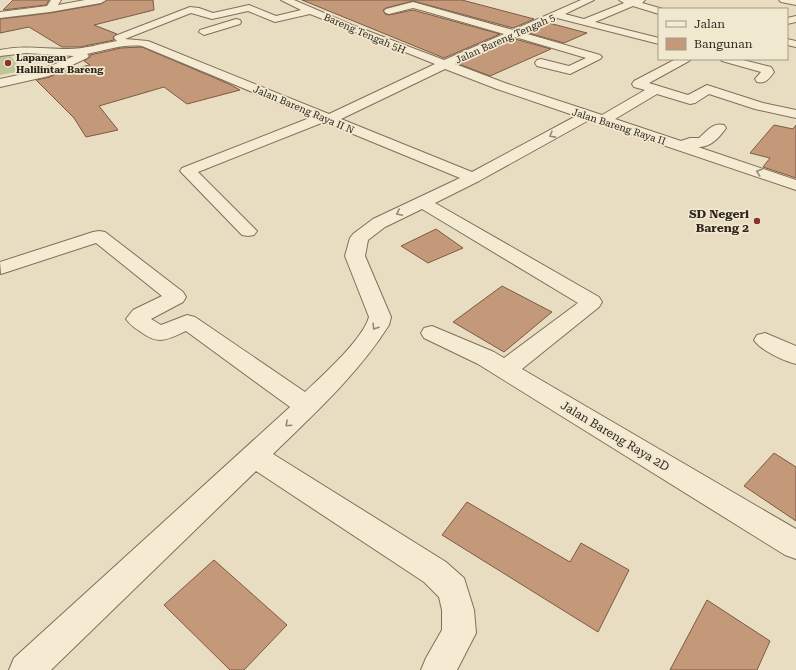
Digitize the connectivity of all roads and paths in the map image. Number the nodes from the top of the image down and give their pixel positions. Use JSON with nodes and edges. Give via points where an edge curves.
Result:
{"nodes":[{"id":1,"x":56,"y":0,"type":"edge"},
{"id":2,"x":101,"y":0,"type":"edge"},
{"id":3,"x":286,"y":0,"type":"edge"},
{"id":4,"x":589,"y":0,"type":"edge"},
{"id":5,"x":632,"y":1,"type":"edge"},
{"id":6,"x":50,"y":9,"type":"junction"},
{"id":7,"x":658,"y":10,"type":"edge"},
{"id":8,"x":312,"y":11,"type":"junction"},
{"id":9,"x":389,"y":12,"type":"dead end"},
{"id":10,"x":0,"y":15,"type":"edge"},
{"id":11,"x":557,"y":15,"type":"junction"},
{"id":12,"x":268,"y":16,"type":"junction"},
{"id":13,"x":585,"y":22,"type":"junction"},
{"id":14,"x":613,"y":29,"type":"junction"},
{"id":15,"x":204,"y":32,"type":"dead end"},
{"id":16,"x":514,"y":33,"type":"junction"},
{"id":17,"x":592,"y":37,"type":"dead end"},
{"id":18,"x":658,"y":41,"type":"edge"},
{"id":19,"x":572,"y":47,"type":"junction"},
{"id":20,"x":100,"y":48,"type":"junction"},
{"id":21,"x":32,"y":50,"type":"junction"},
{"id":22,"x":0,"y":53,"type":"edge"},
{"id":23,"x":683,"y":60,"type":"edge"},
{"id":24,"x":730,"y":60,"type":"edge"},
{"id":25,"x":443,"y":65,"type":"junction"},
{"id":26,"x":761,"y":79,"type":"dead end"},
{"id":27,"x":0,"y":82,"type":"edge"},
{"id":28,"x":655,"y":90,"type":"junction"},
{"id":29,"x":796,"y":114,"type":"edge"},
{"id":30,"x":326,"y":118,"type":"junction"},
{"id":31,"x":594,"y":118,"type":"junction"},
{"id":32,"x":719,"y":128,"type":"dead end"},
{"id":33,"x":682,"y":147,"type":"junction"},
{"id":34,"x":473,"y":178,"type":"junction"},
{"id":35,"x":796,"y":185,"type":"edge"},
{"id":36,"x":422,"y":202,"type":"junction"},
{"id":37,"x":248,"y":230,"type":"dead end"},
{"id":38,"x":1,"y":268,"type":"dead end"},
{"id":39,"x":432,"y":333,"type":"dead end"},
{"id":40,"x":765,"y":340,"type":"dead end"},
{"id":41,"x":796,"y":356,"type":"edge"},
{"id":42,"x":506,"y":369,"type":"junction"},
{"id":43,"x":307,"y":406,"type":"junction"},
{"id":44,"x":254,"y":456,"type":"junction"},
{"id":45,"x":796,"y":545,"type":"edge"},
{"id":46,"x":26,"y":670,"type":"edge"},
{"id":47,"x":438,"y":670,"type":"edge"}],
"edges":[{"from":1,"to":6,"type":"street"},
{"from":2,"to":6,"type":"street"},
{"from":3,"to":8,"type":"street","name":"Bareng Tengah 5H"},
{"from":4,"to":11,"type":"street","name":"Jalan Bareng Tengah 5"},
{"from":5,"to":7,"type":"street"},
{"from":5,"to":13,"type":"street"},
{"from":6,"to":10,"type":"street"},
{"from":8,"to":12,"type":"street","via":[[279,18]]},
{"from":8,"to":25,"type":"street","name":"Bareng Tengah 5H"},
{"from":9,"to":16,"type":"street","via":[[412,5],[418,6]]},
{"from":11,"to":13,"type":"street"},
{"from":11,"to":16,"type":"street","name":"Jalan Bareng Tengah 5"},
{"from":12,"to":15,"type":"street"},
{"from":12,"to":21,"type":"street","via":[[249,8],[212,16],[190,10],[124,37],[84,46]]},
{"from":13,"to":14,"type":"street"},
{"from":14,"to":17,"type":"street"},
{"from":14,"to":18,"type":"street"},
{"from":16,"to":19,"type":"street"},
{"from":16,"to":25,"type":"street","name":"Jalan Bareng Tengah 5"},
{"from":19,"to":19,"type":"street","via":[[541,63],[570,70],[596,57]]},
{"from":20,"to":21,"type":"street","via":[[51,53]]},
{"from":20,"to":27,"type":"street","via":[[45,73]]},
{"from":20,"to":30,"type":"street","name":"Jalan Bareng Raya II N","via":[[116,43],[144,43]]},
{"from":21,"to":22,"type":"street"},
{"from":23,"to":28,"type":"street","via":[[638,84]]},
{"from":24,"to":26,"type":"street","via":[[767,70]]},
{"from":25,"to":30,"type":"street","name":"Jalan Bareng Tengah 5"},
{"from":25,"to":31,"type":"street","name":"Jalan Bareng Raya II"},
{"from":28,"to":29,"type":"street","via":[[690,100],[707,89]]},
{"from":28,"to":31,"type":"street"},
{"from":30,"to":34,"type":"street","name":"Jalan Bareng Raya II N"},
{"from":30,"to":37,"type":"street","name":"Jalan Bareng Tengah 5","via":[[188,171]]},
{"from":31,"to":33,"type":"street","name":"Jalan Bareng Raya II"},
{"from":31,"to":34,"type":"street","one_way":true},
{"from":32,"to":33,"type":"street","via":[[703,143],[690,142]]},
{"from":35,"to":33,"type":"street","name":"Jalan Bareng Raya II","one_way":true},
{"from":34,"to":36,"type":"street"},
{"from":36,"to":42,"type":"street","via":[[592,302]]},
{"from":36,"to":43,"type":"street","one_way":true,"via":[[379,222],[359,238],[354,256],[380,318],[378,325],[352,360]]},
{"from":38,"to":43,"type":"street","via":[[99,236],[176,297],[137,319],[157,333],[164,333],[187,322]]},
{"from":39,"to":42,"type":"street","name":"Jalan Bareng Raya 2D"},
{"from":40,"to":41,"type":"street"},
{"from":42,"to":45,"type":"street","name":"Jalan Bareng Raya 2D"},
{"from":43,"to":44,"type":"street","one_way":true},
{"from":44,"to":46,"type":"street"},
{"from":44,"to":47,"type":"street","via":[[435,572],[453,589],[458,610],[459,633]]}]}
